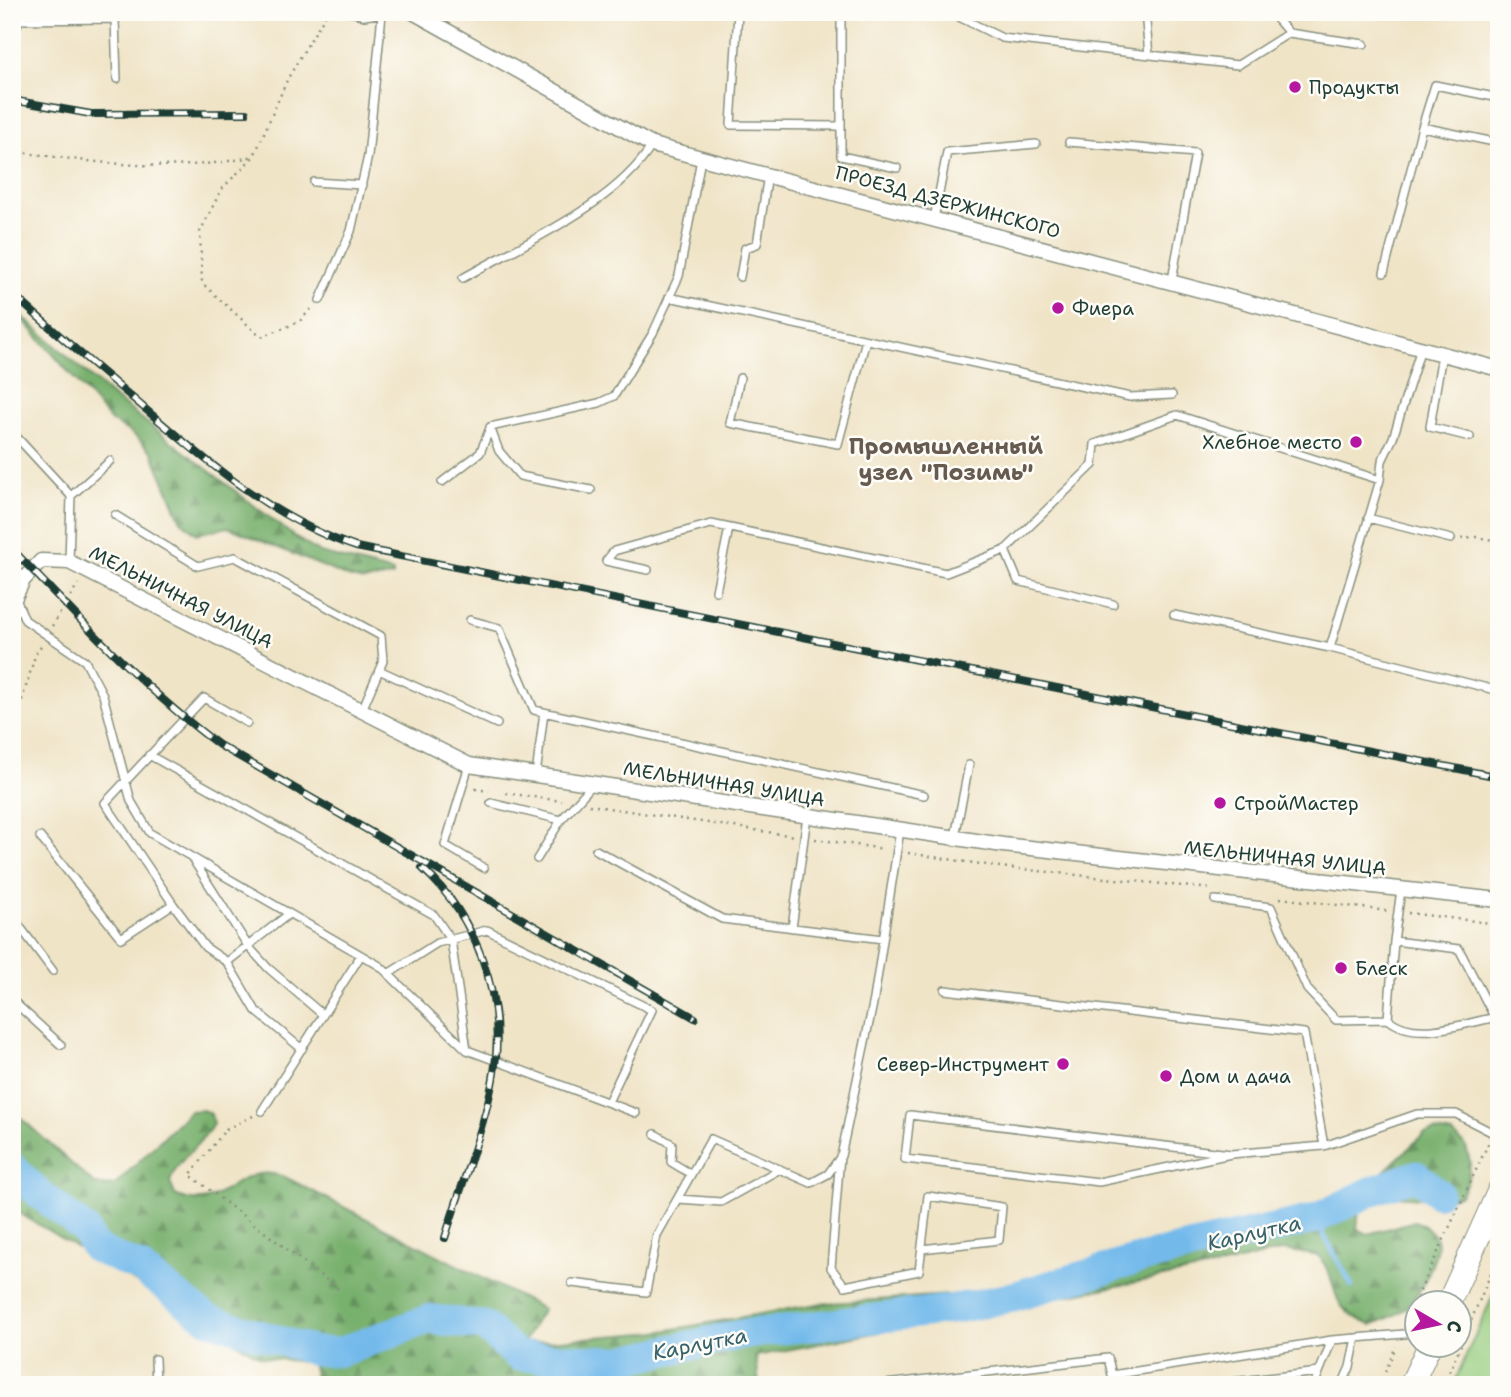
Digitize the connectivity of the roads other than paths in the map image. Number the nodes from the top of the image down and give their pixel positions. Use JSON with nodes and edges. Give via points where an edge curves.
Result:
{"nodes":[{"id":1,"x":351,"y":12,"type":"edge"},
{"id":2,"x":392,"y":12,"type":"edge"},
{"id":3,"x":412,"y":12,"type":"edge"},
{"id":4,"x":738,"y":12,"type":"edge"},
{"id":5,"x":841,"y":12,"type":"edge"},
{"id":6,"x":949,"y":12,"type":"edge"},
{"id":7,"x":1145,"y":12,"type":"edge"},
{"id":8,"x":1272,"y":12,"type":"edge"},
{"id":9,"x":1464,"y":12,"type":"edge"},
{"id":10,"x":382,"y":14,"type":"edge"},
{"id":11,"x":1499,"y":15,"type":"edge"},
{"id":12,"x":89,"y":16,"type":"edge"},
{"id":13,"x":15,"y":21,"type":"edge"},
{"id":14,"x":1289,"y":33,"type":"junction"},
{"id":15,"x":1364,"y":44,"type":"dead end"},
{"id":16,"x":12,"y":47,"type":"edge"},
{"id":17,"x":1149,"y":55,"type":"junction"},
{"id":18,"x":117,"y":79,"type":"dead end"},
{"id":19,"x":1499,"y":98,"type":"edge"},
{"id":20,"x":841,"y":126,"type":"junction"},
{"id":21,"x":1422,"y":127,"type":"junction"},
{"id":22,"x":1069,"y":142,"type":"dead end"},
{"id":23,"x":1499,"y":143,"type":"edge"},
{"id":24,"x":1036,"y":144,"type":"dead end"},
{"id":25,"x":652,"y":145,"type":"junction"},
{"id":26,"x":701,"y":158,"type":"junction"},
{"id":27,"x":897,"y":167,"type":"dead end"},
{"id":28,"x":768,"y":175,"type":"junction"},
{"id":29,"x":314,"y":182,"type":"dead end"},
{"id":30,"x":362,"y":185,"type":"junction"},
{"id":31,"x":934,"y":219,"type":"junction"},
{"id":32,"x":1384,"y":273,"type":"dead end"},
{"id":33,"x":740,"y":276,"type":"dead end"},
{"id":34,"x":463,"y":278,"type":"dead end"},
{"id":35,"x":1172,"y":281,"type":"junction"},
{"id":36,"x":669,"y":297,"type":"junction"},
{"id":37,"x":320,"y":300,"type":"road end"},
{"id":38,"x":866,"y":340,"type":"junction"},
{"id":39,"x":1422,"y":347,"type":"junction"},
{"id":40,"x":1442,"y":353,"type":"junction"},
{"id":41,"x":1499,"y":369,"type":"edge"},
{"id":42,"x":740,"y":378,"type":"dead end"},
{"id":43,"x":1172,"y":395,"type":"dead end"},
{"id":44,"x":490,"y":427,"type":"junction"},
{"id":45,"x":12,"y":432,"type":"edge"},
{"id":46,"x":1470,"y":437,"type":"dead end"},
{"id":47,"x":110,"y":461,"type":"dead end"},
{"id":48,"x":1380,"y":480,"type":"junction"},
{"id":49,"x":442,"y":482,"type":"dead end"},
{"id":50,"x":591,"y":490,"type":"dead end"},
{"id":51,"x":71,"y":496,"type":"junction"},
{"id":52,"x":115,"y":515,"type":"dead end"},
{"id":53,"x":1368,"y":518,"type":"junction"},
{"id":54,"x":729,"y":528,"type":"junction"},
{"id":55,"x":1451,"y":539,"type":"road end"},
{"id":56,"x":1005,"y":550,"type":"junction"},
{"id":57,"x":69,"y":562,"type":"junction"},
{"id":58,"x":649,"y":570,"type":"dead end"},
{"id":59,"x":716,"y":591,"type":"dead end"},
{"id":60,"x":13,"y":600,"type":"edge"},
{"id":61,"x":1112,"y":604,"type":"dead end"},
{"id":62,"x":1174,"y":615,"type":"dead end"},
{"id":63,"x":470,"y":620,"type":"dead end"},
{"id":64,"x":1330,"y":648,"type":"junction"},
{"id":65,"x":379,"y":670,"type":"junction"},
{"id":66,"x":1499,"y":691,"type":"edge"},
{"id":67,"x":362,"y":710,"type":"junction"},
{"id":68,"x":544,"y":712,"type":"junction"},
{"id":69,"x":247,"y":723,"type":"dead end"},
{"id":70,"x":497,"y":724,"type":"dead end"},
{"id":71,"x":149,"y":755,"type":"junction"},
{"id":72,"x":469,"y":765,"type":"junction"},
{"id":73,"x":968,"y":765,"type":"dead end"},
{"id":74,"x":536,"y":775,"type":"junction"},
{"id":75,"x":125,"y":780,"type":"junction"},
{"id":76,"x":593,"y":783,"type":"junction"},
{"id":77,"x":924,"y":796,"type":"dead end"},
{"id":78,"x":491,"y":803,"type":"dead end"},
{"id":79,"x":807,"y":816,"type":"junction"},
{"id":80,"x":561,"y":820,"type":"junction"},
{"id":81,"x":900,"y":829,"type":"junction"},
{"id":82,"x":40,"y":837,"type":"dead end"},
{"id":83,"x":955,"y":838,"type":"junction"},
{"id":84,"x":596,"y":850,"type":"dead end"},
{"id":85,"x":192,"y":857,"type":"junction"},
{"id":86,"x":537,"y":859,"type":"dead end"},
{"id":87,"x":484,"y":867,"type":"dead end"},
{"id":88,"x":1401,"y":890,"type":"junction"},
{"id":89,"x":1214,"y":900,"type":"dead end"},
{"id":90,"x":1499,"y":900,"type":"edge"},
{"id":91,"x":173,"y":904,"type":"junction"},
{"id":92,"x":289,"y":914,"type":"junction"},
{"id":93,"x":12,"y":916,"type":"edge"},
{"id":94,"x":792,"y":928,"type":"junction"},
{"id":95,"x":883,"y":939,"type":"junction"},
{"id":96,"x":451,"y":940,"type":"junction"},
{"id":97,"x":1394,"y":941,"type":"junction"},
{"id":98,"x":248,"y":946,"type":"junction"},
{"id":99,"x":361,"y":955,"type":"junction"},
{"id":100,"x":227,"y":962,"type":"junction"},
{"id":101,"x":53,"y":971,"type":"dead end"},
{"id":102,"x":388,"y":974,"type":"junction"},
{"id":103,"x":945,"y":990,"type":"dead end"},
{"id":104,"x":12,"y":999,"type":"edge"},
{"id":105,"x":323,"y":1015,"type":"junction"},
{"id":106,"x":1493,"y":1018,"type":"junction"},
{"id":107,"x":1388,"y":1019,"type":"junction"},
{"id":108,"x":1499,"y":1026,"type":"edge"},
{"id":109,"x":61,"y":1045,"type":"dead end"},
{"id":110,"x":302,"y":1049,"type":"junction"},
{"id":111,"x":467,"y":1050,"type":"junction"},
{"id":112,"x":608,"y":1102,"type":"junction"},
{"id":113,"x":262,"y":1111,"type":"road end"},
{"id":114,"x":636,"y":1113,"type":"dead end"},
{"id":115,"x":655,"y":1134,"type":"dead end"},
{"id":116,"x":1496,"y":1135,"type":"edge"},
{"id":117,"x":1324,"y":1146,"type":"junction"},
{"id":118,"x":1231,"y":1154,"type":"junction"},
{"id":119,"x":841,"y":1156,"type":"junction"},
{"id":120,"x":780,"y":1169,"type":"junction"},
{"id":121,"x":691,"y":1174,"type":"junction"},
{"id":122,"x":1499,"y":1191,"type":"edge"},
{"id":123,"x":678,"y":1199,"type":"junction"},
{"id":124,"x":922,"y":1249,"type":"junction"},
{"id":125,"x":572,"y":1283,"type":"dead end"},
{"id":126,"x":1456,"y":1288,"type":"edge"},
{"id":127,"x":1402,"y":1334,"type":"edge"},
{"id":128,"x":1356,"y":1338,"type":"junction"},
{"id":129,"x":1332,"y":1340,"type":"junction"},
{"id":130,"x":1424,"y":1358,"type":"edge"},
{"id":131,"x":155,"y":1359,"type":"dead end"},
{"id":132,"x":1319,"y":1372,"type":"junction"},
{"id":133,"x":1112,"y":1375,"type":"junction"},
{"id":134,"x":156,"y":1385,"type":"edge"},
{"id":135,"x":877,"y":1385,"type":"edge"},
{"id":136,"x":1113,"y":1385,"type":"edge"},
{"id":137,"x":1204,"y":1385,"type":"edge"},
{"id":138,"x":1314,"y":1385,"type":"edge"},
{"id":139,"x":1342,"y":1385,"type":"edge"},
{"id":140,"x":1411,"y":1385,"type":"edge"}],
"edges":[{"from":1,"to":10,"type":"lane"},
{"from":2,"to":10,"type":"lane"},
{"from":3,"to":25,"type":"street","name":"ПРОЕЗД ДЗЕРЖИНСКОГО"},
{"from":4,"to":20,"type":"lane","via":[[731,125]]},
{"from":5,"to":20,"type":"lane"},
{"from":6,"to":17,"type":"lane","via":[[1002,38]]},
{"from":7,"to":17,"type":"lane"},
{"from":8,"to":14,"type":"lane"},
{"from":9,"to":11,"type":"lane"},
{"from":10,"to":30,"type":"lane"},
{"from":12,"to":13,"type":"lane"},
{"from":12,"to":18,"type":"lane","via":[[116,19]]},
{"from":13,"to":16,"type":"lane"},
{"from":14,"to":15,"type":"lane"},
{"from":14,"to":17,"type":"lane","via":[[1238,65]]},
{"from":19,"to":21,"type":"lane","via":[[1435,85]]},
{"from":20,"to":27,"type":"lane","via":[[841,156]]},
{"from":21,"to":23,"type":"lane"},
{"from":21,"to":32,"type":"lane"},
{"from":22,"to":35,"type":"lane","via":[[1195,153]]},
{"from":24,"to":31,"type":"lane","via":[[947,152]]},
{"from":25,"to":26,"type":"street","name":"ПРОЕЗД ДЗЕРЖИНСКОГО"},
{"from":25,"to":34,"type":"lane","via":[[640,165],[608,194]]},
{"from":26,"to":28,"type":"street","name":"ПРОЕЗД ДЗЕРЖИНСКОГО"},
{"from":26,"to":36,"type":"lane","via":[[679,276]]},
{"from":28,"to":31,"type":"street","name":"ПРОЕЗД ДЗЕРЖИНСКОГО"},
{"from":28,"to":33,"type":"lane","via":[[757,244],[744,248]]},
{"from":29,"to":30,"type":"lane"},
{"from":30,"to":37,"type":"lane","via":[[351,232]]},
{"from":31,"to":35,"type":"street","name":"ПРОЕЗД ДЗЕРЖИНСКОГО"},
{"from":35,"to":39,"type":"street","name":"ПРОЕЗД ДЗЕРЖИНСКОГО"},
{"from":36,"to":38,"type":"lane"},
{"from":36,"to":44,"type":"lane","via":[[614,396]]},
{"from":38,"to":42,"type":"lane","via":[[838,444],[730,423]]},
{"from":38,"to":43,"type":"lane","via":[[1130,397]]},
{"from":39,"to":40,"type":"street","name":"ПРОЕЗД ДЗЕРЖИНСКОГО"},
{"from":39,"to":48,"type":"lane","via":[[1394,438],[1382,460]]},
{"from":40,"to":41,"type":"street","name":"ПРОЕЗД ДЗЕРЖИНСКОГО"},
{"from":40,"to":46,"type":"lane","via":[[1430,426]]},
{"from":44,"to":49,"type":"lane","via":[[480,453]]},
{"from":44,"to":50,"type":"lane","via":[[499,451],[520,476]]},
{"from":45,"to":51,"type":"lane"},
{"from":47,"to":51,"type":"lane"},
{"from":48,"to":53,"type":"lane"},
{"from":48,"to":56,"type":"lane","via":[[1177,415],[1095,444],[1093,465]]},
{"from":51,"to":57,"type":"lane"},
{"from":52,"to":65,"type":"lane","via":[[198,566],[235,557],[381,636]]},
{"from":53,"to":55,"type":"lane"},
{"from":53,"to":64,"type":"lane"},
{"from":54,"to":56,"type":"lane","via":[[946,573]]},
{"from":54,"to":58,"type":"lane","via":[[711,524],[614,551],[606,561]]},
{"from":54,"to":59,"type":"lane"},
{"from":56,"to":61,"type":"lane","via":[[1018,581]]},
{"from":57,"to":60,"type":"street","name":"МЕЛЬНИЧНАЯ УЛИЦА","via":[[41,561]]},
{"from":57,"to":67,"type":"street","name":"МЕЛЬНИЧНАЯ УЛИЦА"},
{"from":60,"to":75,"type":"lane","via":[[25,620],[85,662],[103,695]]},
{"from":62,"to":64,"type":"lane"},
{"from":63,"to":68,"type":"lane","via":[[499,628],[534,710]]},
{"from":64,"to":66,"type":"lane"},
{"from":65,"to":67,"type":"lane"},
{"from":65,"to":70,"type":"lane"},
{"from":67,"to":72,"type":"street","name":"МЕЛЬНИЧНАЯ УЛИЦА"},
{"from":68,"to":74,"type":"lane"},
{"from":68,"to":77,"type":"lane"},
{"from":69,"to":71,"type":"lane","via":[[204,698]]},
{"from":71,"to":75,"type":"lane"},
{"from":71,"to":96,"type":"lane","via":[[434,915]]},
{"from":72,"to":74,"type":"street","name":"МЕЛЬНИЧНАЯ УЛИЦА"},
{"from":72,"to":87,"type":"lane","via":[[445,845]]},
{"from":73,"to":83,"type":"lane"},
{"from":74,"to":76,"type":"street","name":"МЕЛЬНИЧНАЯ УЛИЦА"},
{"from":75,"to":85,"type":"lane","via":[[131,801],[150,833]]},
{"from":75,"to":91,"type":"lane","via":[[105,803]]},
{"from":76,"to":79,"type":"street","name":"МЕЛЬНИЧНАЯ УЛИЦА"},
{"from":76,"to":80,"type":"lane"},
{"from":78,"to":80,"type":"lane"},
{"from":79,"to":81,"type":"street","name":"МЕЛЬНИЧНАЯ УЛИЦА"},
{"from":79,"to":94,"type":"lane"},
{"from":80,"to":86,"type":"lane"},
{"from":81,"to":83,"type":"street","name":"МЕЛЬНИЧНАЯ УЛИЦА"},
{"from":81,"to":95,"type":"lane"},
{"from":82,"to":91,"type":"lane","via":[[121,938]]},
{"from":83,"to":88,"type":"street","name":"МЕЛЬНИЧНАЯ УЛИЦА"},
{"from":84,"to":94,"type":"lane","via":[[722,919]]},
{"from":85,"to":92,"type":"lane"},
{"from":85,"to":98,"type":"lane"},
{"from":88,"to":90,"type":"street","name":"МЕЛЬНИЧНАЯ УЛИЦА"},
{"from":88,"to":97,"type":"lane"},
{"from":89,"to":107,"type":"lane","via":[[1271,907],[1307,989],[1336,1020]]},
{"from":91,"to":100,"type":"lane","via":[[205,947]]},
{"from":92,"to":98,"type":"lane"},
{"from":92,"to":99,"type":"lane"},
{"from":93,"to":101,"type":"lane"},
{"from":94,"to":95,"type":"lane"},
{"from":95,"to":119,"type":"lane"},
{"from":96,"to":102,"type":"lane","via":[[437,943]]},
{"from":96,"to":111,"type":"lane"},
{"from":96,"to":112,"type":"lane","via":[[487,930],[652,1010]]},
{"from":97,"to":106,"type":"lane","via":[[1459,949]]},
{"from":97,"to":107,"type":"lane"},
{"from":98,"to":100,"type":"lane"},
{"from":98,"to":105,"type":"lane"},
{"from":99,"to":102,"type":"lane"},
{"from":99,"to":105,"type":"lane"},
{"from":100,"to":110,"type":"lane","via":[[256,1012]]},
{"from":102,"to":111,"type":"lane"},
{"from":103,"to":117,"type":"lane","via":[[1304,1033]]},
{"from":104,"to":109,"type":"lane"},
{"from":105,"to":110,"type":"lane"},
{"from":106,"to":107,"type":"lane","via":[[1418,1032],[1400,1029]]},
{"from":106,"to":108,"type":"lane"},
{"from":110,"to":113,"type":"lane"},
{"from":111,"to":112,"type":"lane"},
{"from":112,"to":114,"type":"lane"},
{"from":115,"to":121,"type":"lane","via":[[672,1144],[671,1162]]},
{"from":116,"to":117,"type":"lane","via":[[1456,1114],[1417,1114]]},
{"from":117,"to":118,"type":"lane"},
{"from":118,"to":118,"type":"lane","via":[[910,1115],[905,1158],[1100,1182]]},
{"from":119,"to":120,"type":"lane","via":[[828,1174],[811,1183]]},
{"from":119,"to":124,"type":"lane","via":[[831,1268],[845,1286],[919,1271]]},
{"from":120,"to":121,"type":"lane","via":[[711,1139]]},
{"from":120,"to":123,"type":"lane","via":[[721,1202]]},
{"from":121,"to":123,"type":"lane"},
{"from":122,"to":126,"type":"main road"},
{"from":123,"to":125,"type":"lane","via":[[657,1235],[646,1292]]},
{"from":124,"to":124,"type":"lane","via":[[928,1196],[1002,1207],[999,1240]]},
{"from":127,"to":128,"type":"lane"},
{"from":128,"to":129,"type":"lane"},
{"from":128,"to":139,"type":"lane"},
{"from":129,"to":132,"type":"lane"},
{"from":129,"to":133,"type":"lane"},
{"from":130,"to":140,"type":"main road"},
{"from":131,"to":134,"type":"lane"},
{"from":132,"to":137,"type":"lane"},
{"from":132,"to":138,"type":"lane"},
{"from":133,"to":135,"type":"lane","via":[[1108,1358]]},
{"from":133,"to":136,"type":"lane"}]}
